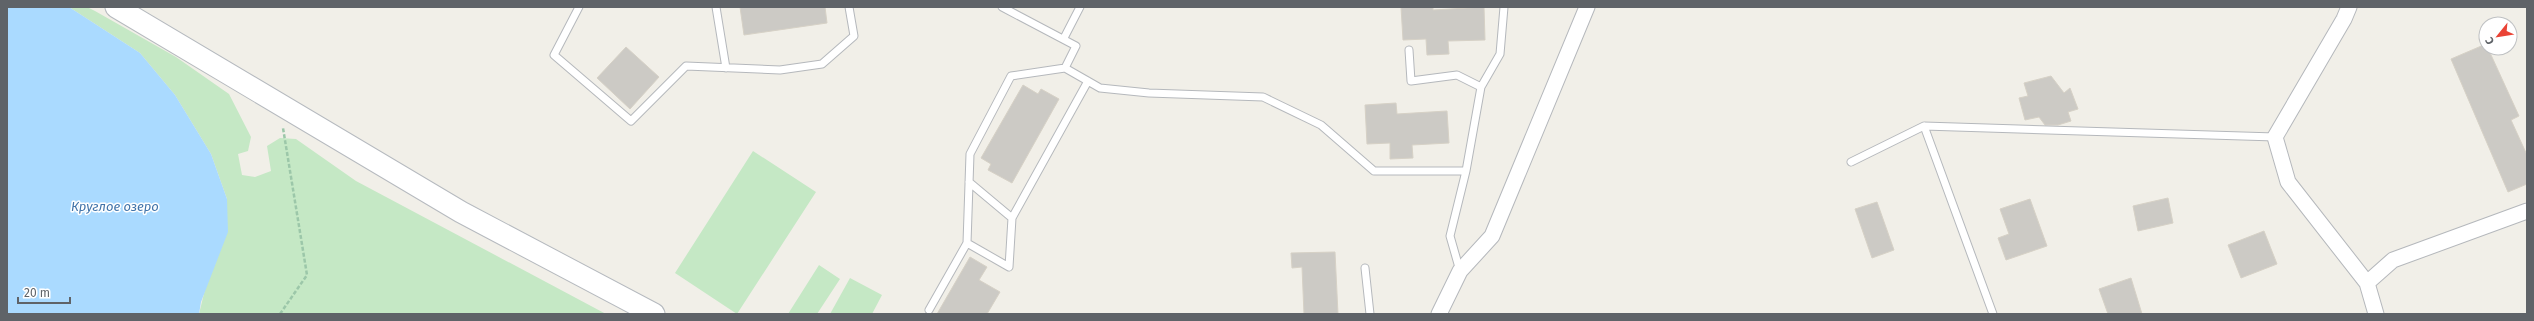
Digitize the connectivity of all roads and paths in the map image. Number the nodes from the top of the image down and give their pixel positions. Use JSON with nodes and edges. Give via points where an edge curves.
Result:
{"nodes":[{"id":1,"x":116,"y":7,"type":"edge"},
{"id":2,"x":579,"y":7,"type":"edge"},
{"id":3,"x":716,"y":7,"type":"edge"},
{"id":4,"x":849,"y":7,"type":"edge"},
{"id":5,"x":1002,"y":7,"type":"edge"},
{"id":6,"x":1080,"y":7,"type":"edge"},
{"id":7,"x":1504,"y":7,"type":"edge"},
{"id":8,"x":1587,"y":7,"type":"edge"},
{"id":9,"x":2349,"y":7,"type":"edge"},
{"id":10,"x":1064,"y":38,"type":"junction"},
{"id":11,"x":1409,"y":50,"type":"dead end"},
{"id":12,"x":726,"y":68,"type":"junction"},
{"id":13,"x":1065,"y":68,"type":"junction"},
{"id":14,"x":1088,"y":81,"type":"junction"},
{"id":15,"x":1481,"y":87,"type":"junction"},
{"id":16,"x":279,"y":104,"type":"junction"},
{"id":17,"x":1924,"y":126,"type":"junction"},
{"id":18,"x":2275,"y":137,"type":"junction"},
{"id":19,"x":1851,"y":162,"type":"dead end"},
{"id":20,"x":1466,"y":172,"type":"junction"},
{"id":21,"x":969,"y":182,"type":"junction"},
{"id":22,"x":2527,"y":211,"type":"edge"},
{"id":23,"x":1012,"y":218,"type":"junction"},
{"id":24,"x":967,"y":243,"type":"junction"},
{"id":25,"x":1365,"y":268,"type":"dead end"},
{"id":26,"x":1460,"y":271,"type":"junction"},
{"id":27,"x":2367,"y":283,"type":"junction"},
{"id":28,"x":929,"y":310,"type":"dead end"},
{"id":29,"x":280,"y":314,"type":"edge"},
{"id":30,"x":654,"y":314,"type":"edge"},
{"id":31,"x":1370,"y":314,"type":"edge"},
{"id":32,"x":1439,"y":314,"type":"edge"},
{"id":33,"x":1993,"y":314,"type":"edge"},
{"id":34,"x":2376,"y":314,"type":"edge"}],
"edges":[{"from":1,"to":16,"type":"main road"},
{"from":2,"to":12,"type":"lane","via":[[554,55],[631,121],[686,66]]},
{"from":3,"to":12,"type":"lane"},
{"from":4,"to":12,"type":"lane","via":[[854,36],[822,64],[780,70]]},
{"from":5,"to":10,"type":"lane"},
{"from":6,"to":10,"type":"lane"},
{"from":7,"to":15,"type":"lane","via":[[1500,54]]},
{"from":8,"to":26,"type":"street","via":[[1492,236]]},
{"from":9,"to":18,"type":"street"},
{"from":10,"to":13,"type":"lane","via":[[1076,46]]},
{"from":11,"to":15,"type":"lane","via":[[1411,81],[1457,75]]},
{"from":13,"to":14,"type":"lane"},
{"from":13,"to":21,"type":"lane","via":[[1011,76],[970,154]]},
{"from":14,"to":20,"type":"lane","via":[[1100,88],[1149,93],[1263,97],[1321,125],[1374,171]]},
{"from":14,"to":23,"type":"lane"},
{"from":15,"to":20,"type":"lane"},
{"from":16,"to":29,"type":"path","via":[[307,275]]},
{"from":16,"to":30,"type":"main road","via":[[461,212]]},
{"from":17,"to":18,"type":"lane"},
{"from":17,"to":19,"type":"lane"},
{"from":17,"to":33,"type":"lane"},
{"from":18,"to":27,"type":"street","via":[[2288,182]]},
{"from":20,"to":26,"type":"lane","via":[[1450,236]]},
{"from":21,"to":23,"type":"lane"},
{"from":21,"to":24,"type":"lane"},
{"from":22,"to":27,"type":"street","via":[[2393,260]]},
{"from":23,"to":24,"type":"lane","via":[[1009,267]]},
{"from":24,"to":28,"type":"lane"},
{"from":25,"to":31,"type":"lane"},
{"from":26,"to":32,"type":"street"},
{"from":27,"to":34,"type":"street"}]}
